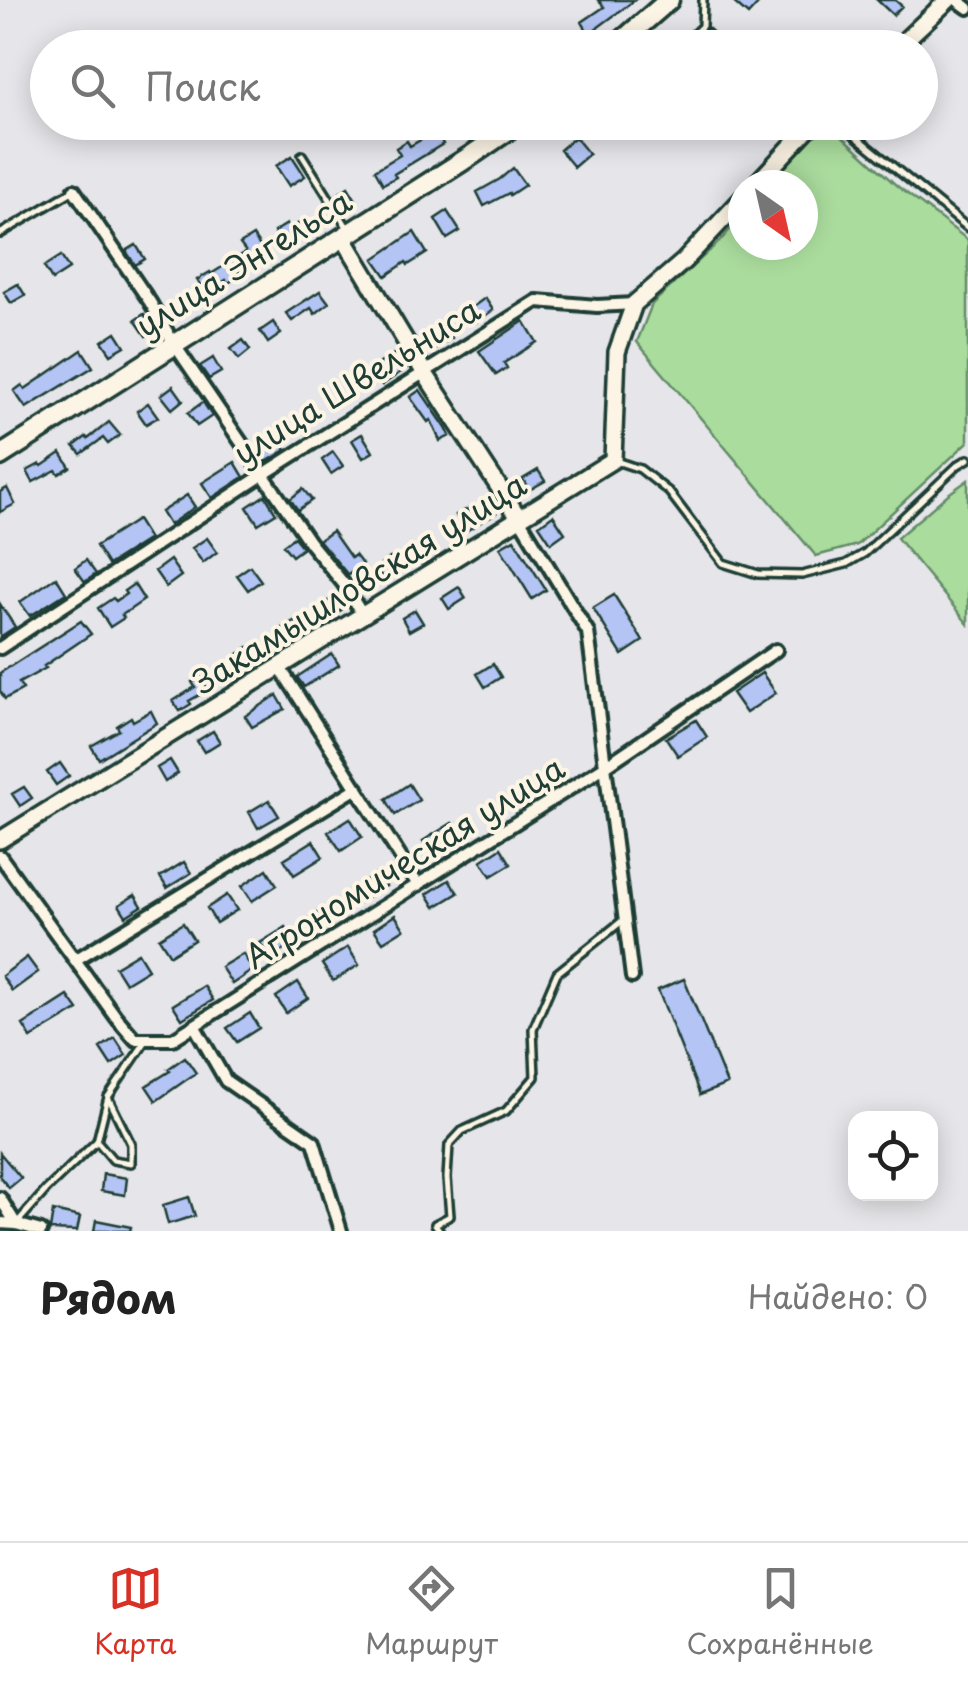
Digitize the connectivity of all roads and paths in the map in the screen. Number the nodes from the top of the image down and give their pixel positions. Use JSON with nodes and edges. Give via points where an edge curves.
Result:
{"nodes":[{"id":1,"x":669,"y":0,"type":"edge"},
{"id":2,"x":703,"y":0,"type":"edge"},
{"id":3,"x":948,"y":0,"type":"edge"},
{"id":4,"x":958,"y":0,"type":"edge"},
{"id":5,"x":968,"y":8,"type":"edge"},
{"id":6,"x":635,"y":30,"type":"edge"},
{"id":7,"x":698,"y":30,"type":"edge"},
{"id":8,"x":916,"y":30,"type":"edge"},
{"id":9,"x":492,"y":140,"type":"edge"},
{"id":10,"x":797,"y":140,"type":"edge"},
{"id":11,"x":861,"y":140,"type":"edge"},
{"id":12,"x":302,"y":155,"type":"dead end"},
{"id":13,"x":769,"y":170,"type":"edge"},
{"id":14,"x":74,"y":190,"type":"joint"},
{"id":15,"x":728,"y":214,"type":"edge"},
{"id":16,"x":968,"y":228,"type":"edge"},
{"id":17,"x":0,"y":234,"type":"edge"},
{"id":18,"x":346,"y":235,"type":"junction"},
{"id":19,"x":634,"y":304,"type":"junction"},
{"id":20,"x":174,"y":344,"type":"junction"},
{"id":21,"x":424,"y":372,"type":"junction"},
{"id":22,"x":0,"y":456,"type":"edge"},
{"id":23,"x":968,"y":459,"type":"edge"},
{"id":24,"x":614,"y":460,"type":"junction"},
{"id":25,"x":264,"y":474,"type":"junction"},
{"id":26,"x":518,"y":518,"type":"junction"},
{"id":27,"x":362,"y":614,"type":"junction"},
{"id":28,"x":0,"y":648,"type":"edge"},
{"id":29,"x":776,"y":650,"type":"dead end"},
{"id":30,"x":279,"y":666,"type":"junction"},
{"id":31,"x":604,"y":766,"type":"junction"},
{"id":32,"x":357,"y":788,"type":"junction"},
{"id":33,"x":0,"y":840,"type":"edge"},
{"id":34,"x":0,"y":856,"type":"edge"},
{"id":35,"x":418,"y":885,"type":"junction"},
{"id":36,"x":624,"y":919,"type":"junction"},
{"id":37,"x":75,"y":960,"type":"junction"},
{"id":38,"x":632,"y":977,"type":"dead end"},
{"id":39,"x":196,"y":1026,"type":"junction"},
{"id":40,"x":148,"y":1039,"type":"junction"},
{"id":41,"x":108,"y":1097,"type":"junction"},
{"id":42,"x":97,"y":1140,"type":"junction"},
{"id":43,"x":0,"y":1198,"type":"edge"},
{"id":44,"x":0,"y":1224,"type":"edge"},
{"id":45,"x":16,"y":1224,"type":"junction"},
{"id":46,"x":41,"y":1231,"type":"edge"},
{"id":47,"x":341,"y":1231,"type":"edge"},
{"id":48,"x":440,"y":1231,"type":"edge"}],
"edges":[{"from":1,"to":6,"type":"main road"},
{"from":2,"to":7,"type":"lane"},
{"from":3,"to":8,"type":"street"},
{"from":4,"to":5,"type":"street"},
{"from":9,"to":18,"type":"main road","name":"улица Энгельса"},
{"from":10,"to":13,"type":"street"},
{"from":11,"to":16,"type":"lane"},
{"from":12,"to":18,"type":"lane"},
{"from":14,"to":17,"type":"lane"},
{"from":14,"to":20,"type":"street"},
{"from":15,"to":19,"type":"street"},
{"from":18,"to":20,"type":"main road","name":"улица Энгельса"},
{"from":18,"to":21,"type":"street"},
{"from":19,"to":21,"type":"street","name":"улица Швельниса","via":[[537,302]]},
{"from":19,"to":24,"type":"street","via":[[617,352]]},
{"from":20,"to":22,"type":"main road","name":"улица Энгельса"},
{"from":20,"to":25,"type":"street"},
{"from":21,"to":25,"type":"street","name":"улица Швельниса"},
{"from":21,"to":26,"type":"street"},
{"from":23,"to":24,"type":"lane","via":[[866,553],[802,575],[758,574],[723,562],[669,492],[640,468]]},
{"from":24,"to":26,"type":"street","name":"Закамышловская улица"},
{"from":25,"to":27,"type":"street"},
{"from":25,"to":28,"type":"street","name":"улица Швельниса"},
{"from":26,"to":27,"type":"street","name":"Закамышловская улица"},
{"from":26,"to":31,"type":"street","via":[[588,632]]},
{"from":27,"to":30,"type":"street","name":"Закамышловская улица"},
{"from":29,"to":31,"type":"street","name":"Агрономическая улица"},
{"from":30,"to":32,"type":"street"},
{"from":30,"to":33,"type":"street","name":"Закамышловская улица"},
{"from":31,"to":35,"type":"street","name":"Агрономическая улица"},
{"from":31,"to":36,"type":"street"},
{"from":32,"to":35,"type":"street"},
{"from":32,"to":37,"type":"street"},
{"from":34,"to":37,"type":"street"},
{"from":35,"to":39,"type":"street","name":"Агрономическая улица"},
{"from":36,"to":38,"type":"street"},
{"from":36,"to":48,"type":"lane","via":[[557,973],[532,1029],[535,1077],[506,1112],[462,1131],[449,1145],[450,1216],[435,1224]]},
{"from":37,"to":40,"type":"street","via":[[135,1039]]},
{"from":39,"to":40,"type":"street","name":"Агрономическая улица","via":[[173,1039]]},
{"from":39,"to":47,"type":"street","via":[[226,1081],[314,1142]]},
{"from":40,"to":41,"type":"lane"},
{"from":41,"to":42,"type":"lane"},
{"from":41,"to":42,"type":"lane","via":[[131,1144],[131,1163],[113,1160]]},
{"from":42,"to":45,"type":"lane"},
{"from":43,"to":45,"type":"street"},
{"from":44,"to":45,"type":"street"},
{"from":45,"to":46,"type":"street"}]}
